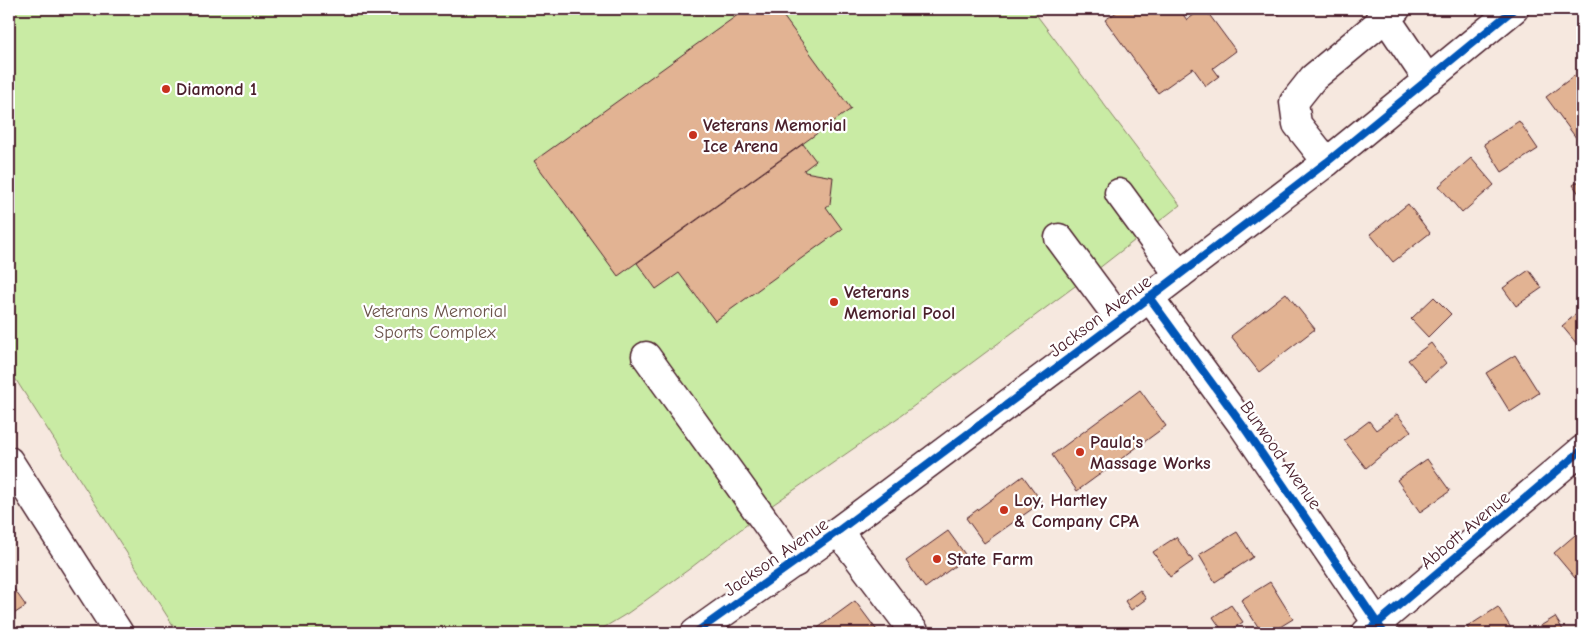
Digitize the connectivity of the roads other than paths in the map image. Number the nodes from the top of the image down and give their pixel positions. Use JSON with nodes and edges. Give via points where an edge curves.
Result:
{"nodes":[{"id":1,"x":1514,"y":9,"type":"edge"},
{"id":2,"x":1387,"y":12,"type":"edge"},
{"id":3,"x":1428,"y":80,"type":"junction"},
{"id":4,"x":1327,"y":162,"type":"junction"},
{"id":5,"x":1119,"y":193,"type":"dead end"},
{"id":6,"x":1059,"y":238,"type":"dead end"},
{"id":7,"x":1179,"y":275,"type":"junction"},
{"id":8,"x":1149,"y":298,"type":"junction"},
{"id":9,"x":1120,"y":320,"type":"junction"},
{"id":10,"x":646,"y":356,"type":"dead end"},
{"id":11,"x":1582,"y":450,"type":"edge"},
{"id":12,"x":9,"y":461,"type":"edge"},
{"id":13,"x":838,"y":532,"type":"junction"},
{"id":14,"x":794,"y":563,"type":"junction"},
{"id":15,"x":1376,"y":630,"type":"edge"},
{"id":16,"x":119,"y":633,"type":"edge"},
{"id":17,"x":695,"y":633,"type":"edge"},
{"id":18,"x":915,"y":633,"type":"edge"}],
"edges":[{"from":1,"to":3,"type":"main road","name":"Jackson Avenue"},
{"from":2,"to":3,"type":"main road"},
{"from":2,"to":4,"type":"main road","via":[[1313,78],[1294,102],[1298,124]]},
{"from":3,"to":4,"type":"main road","name":"Jackson Avenue"},
{"from":4,"to":7,"type":"main road","name":"Jackson Avenue"},
{"from":5,"to":7,"type":"main road"},
{"from":6,"to":9,"type":"main road"},
{"from":7,"to":8,"type":"main road","name":"Jackson Avenue"},
{"from":8,"to":9,"type":"main road","name":"Jackson Avenue"},
{"from":8,"to":15,"type":"main road","name":"Burwood Avenue","via":[[1241,423]]},
{"from":9,"to":13,"type":"main road","name":"Jackson Avenue"},
{"from":10,"to":14,"type":"main road"},
{"from":11,"to":15,"type":"main road","name":"Abbott Avenue"},
{"from":12,"to":16,"type":"main road"},
{"from":13,"to":14,"type":"main road","name":"Jackson Avenue"},
{"from":13,"to":18,"type":"main road"},
{"from":14,"to":17,"type":"main road","name":"Jackson Avenue"}]}
